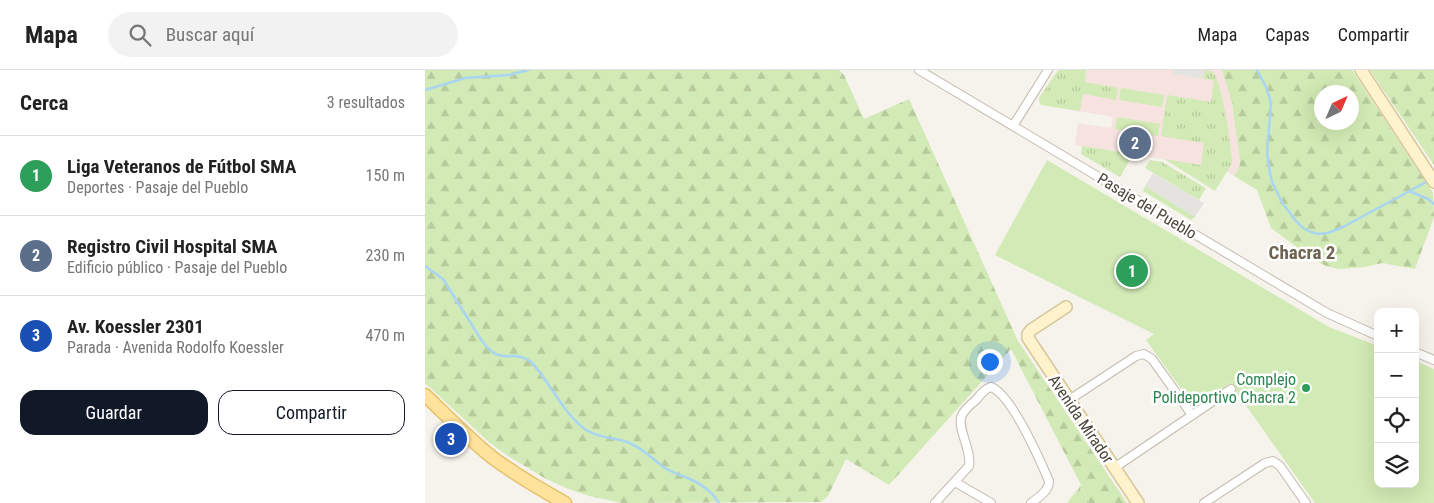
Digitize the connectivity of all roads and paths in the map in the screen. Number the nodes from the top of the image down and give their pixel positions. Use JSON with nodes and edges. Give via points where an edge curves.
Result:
{"nodes":[{"id":1,"x":919,"y":70,"type":"edge"},
{"id":2,"x":1048,"y":70,"type":"edge"},
{"id":3,"x":1361,"y":70,"type":"edge"},
{"id":4,"x":1013,"y":126,"type":"junction"},
{"id":5,"x":1431,"y":178,"type":"edge"},
{"id":6,"x":1066,"y":307,"type":"dead end"},
{"id":7,"x":1374,"y":334,"type":"edge"},
{"id":8,"x":1417,"y":353,"type":"edge"},
{"id":9,"x":1434,"y":360,"type":"edge"},
{"id":10,"x":1231,"y":389,"type":"dead end"},
{"id":11,"x":425,"y":395,"type":"edge"},
{"id":12,"x":1069,"y":400,"type":"junction"},
{"id":13,"x":425,"y":405,"type":"edge"},
{"id":14,"x":1192,"y":415,"type":"junction"},
{"id":15,"x":1114,"y":468,"type":"junction"},
{"id":16,"x":955,"y":482,"type":"junction"},
{"id":17,"x":550,"y":503,"type":"edge"},
{"id":18,"x":565,"y":503,"type":"edge"},
{"id":19,"x":935,"y":503,"type":"edge"},
{"id":20,"x":991,"y":503,"type":"edge"},
{"id":21,"x":1031,"y":503,"type":"edge"},
{"id":22,"x":1138,"y":503,"type":"edge"},
{"id":23,"x":1204,"y":503,"type":"edge"},
{"id":24,"x":1306,"y":503,"type":"edge"}],
"edges":[{"from":1,"to":4,"type":"street","name":"Pasaje del Pueblo"},
{"from":2,"to":4,"type":"street"},
{"from":3,"to":5,"type":"street"},
{"from":4,"to":7,"type":"street","name":"Pasaje del Pueblo","via":[[1327,313]]},
{"from":6,"to":12,"type":"street","name":"Avenida Mirador","via":[[1028,334],[1029,341]]},
{"from":8,"to":9,"type":"street"},
{"from":10,"to":14,"type":"street"},
{"from":11,"to":18,"type":"main road","via":[[492,457]]},
{"from":12,"to":14,"type":"street","via":[[1144,354]]},
{"from":12,"to":15,"type":"street","name":"Avenida Mirador"},
{"from":13,"to":17,"type":"main road","via":[[488,463]]},
{"from":14,"to":15,"type":"street"},
{"from":15,"to":22,"type":"street","name":"Avenida Mirador"},
{"from":16,"to":19,"type":"street"},
{"from":16,"to":20,"type":"street"},
{"from":16,"to":21,"type":"street","via":[[970,462],[961,417],[985,390],[994,388],[1017,416],[1049,481],[1046,490]]},
{"from":23,"to":24,"type":"street","via":[[1273,461]]}]}
